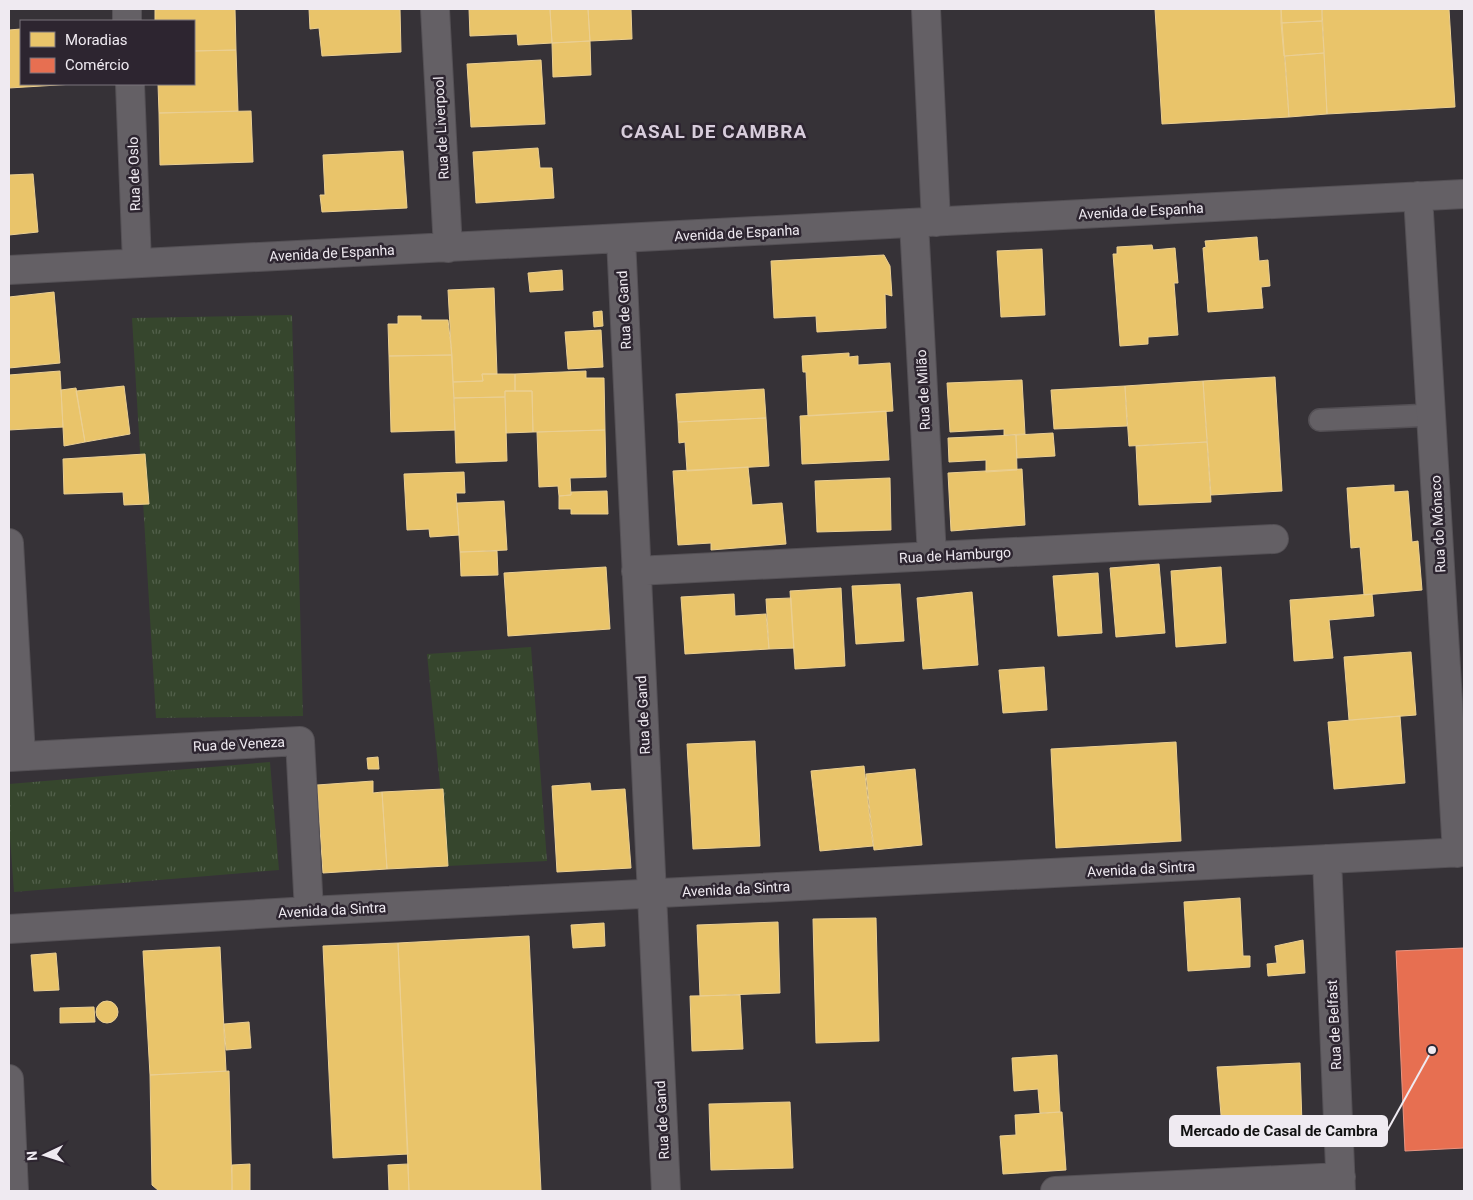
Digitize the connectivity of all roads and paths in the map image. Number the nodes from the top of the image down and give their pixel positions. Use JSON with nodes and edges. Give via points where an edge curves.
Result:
{"nodes":[{"id":1,"x":435,"y":9,"type":"edge"},
{"id":2,"x":926,"y":9,"type":"edge"},
{"id":3,"x":130,"y":85,"type":"edge"},
{"id":4,"x":1464,"y":194,"type":"edge"},
{"id":5,"x":1418,"y":196,"type":"junction"},
{"id":6,"x":925,"y":222,"type":"junction"},
{"id":7,"x":621,"y":239,"type":"junction"},
{"id":8,"x":448,"y":248,"type":"junction"},
{"id":9,"x":137,"y":263,"type":"junction"},
{"id":10,"x":9,"y":270,"type":"edge"},
{"id":11,"x":1432,"y":415,"type":"junction"},
{"id":12,"x":1320,"y":420,"type":"dead end"},
{"id":13,"x":1274,"y":539,"type":"dead end"},
{"id":14,"x":9,"y":543,"type":"edge"},
{"id":15,"x":932,"y":556,"type":"junction"},
{"id":16,"x":636,"y":571,"type":"junction"},
{"id":17,"x":15,"y":757,"type":"edge"},
{"id":18,"x":1460,"y":853,"type":"edge"},
{"id":19,"x":1327,"y":859,"type":"junction"},
{"id":20,"x":651,"y":893,"type":"junction"},
{"id":21,"x":309,"y":911,"type":"junction"},
{"id":22,"x":9,"y":929,"type":"edge"},
{"id":23,"x":9,"y":1079,"type":"edge"},
{"id":24,"x":1341,"y":1184,"type":"edge"},
{"id":25,"x":14,"y":1191,"type":"edge"},
{"id":26,"x":666,"y":1191,"type":"edge"},
{"id":27,"x":1056,"y":1191,"type":"edge"}],
"edges":[{"from":1,"to":8,"type":"street","name":"Rua de Liverpool"},
{"from":2,"to":6,"type":"street","name":"Rua de Milão"},
{"from":3,"to":9,"type":"street","name":"Rua de Oslo"},
{"from":4,"to":5,"type":"street","name":"Avenida de Espanha"},
{"from":5,"to":6,"type":"street","name":"Avenida de Espanha"},
{"from":5,"to":11,"type":"street","name":"Rua do Mónaco"},
{"from":6,"to":7,"type":"street","name":"Avenida de Espanha"},
{"from":6,"to":15,"type":"street","name":"Rua de Milão"},
{"from":7,"to":8,"type":"street","name":"Avenida de Espanha"},
{"from":7,"to":16,"type":"street","name":"Rua de Gand"},
{"from":8,"to":9,"type":"street","name":"Avenida de Espanha"},
{"from":9,"to":10,"type":"street","name":"Avenida de Espanha"},
{"from":11,"to":12,"type":"lane"},
{"from":11,"to":18,"type":"street","name":"Rua do Mónaco"},
{"from":13,"to":15,"type":"street","name":"Rua de Hamburgo"},
{"from":14,"to":17,"type":"street"},
{"from":15,"to":16,"type":"street","name":"Rua de Hamburgo"},
{"from":16,"to":20,"type":"street","name":"Rua de Gand"},
{"from":17,"to":21,"type":"street","name":"Rua de Veneza","via":[[300,740]]},
{"from":18,"to":19,"type":"street","name":"Avenida da Sintra"},
{"from":19,"to":20,"type":"street","name":"Avenida da Sintra"},
{"from":19,"to":24,"type":"street","name":"Rua de Belfast"},
{"from":20,"to":21,"type":"street","name":"Avenida da Sintra"},
{"from":20,"to":26,"type":"street","name":"Rua de Gand"},
{"from":21,"to":22,"type":"street","name":"Avenida da Sintra"},
{"from":23,"to":25,"type":"street"},
{"from":24,"to":27,"type":"street"}]}
